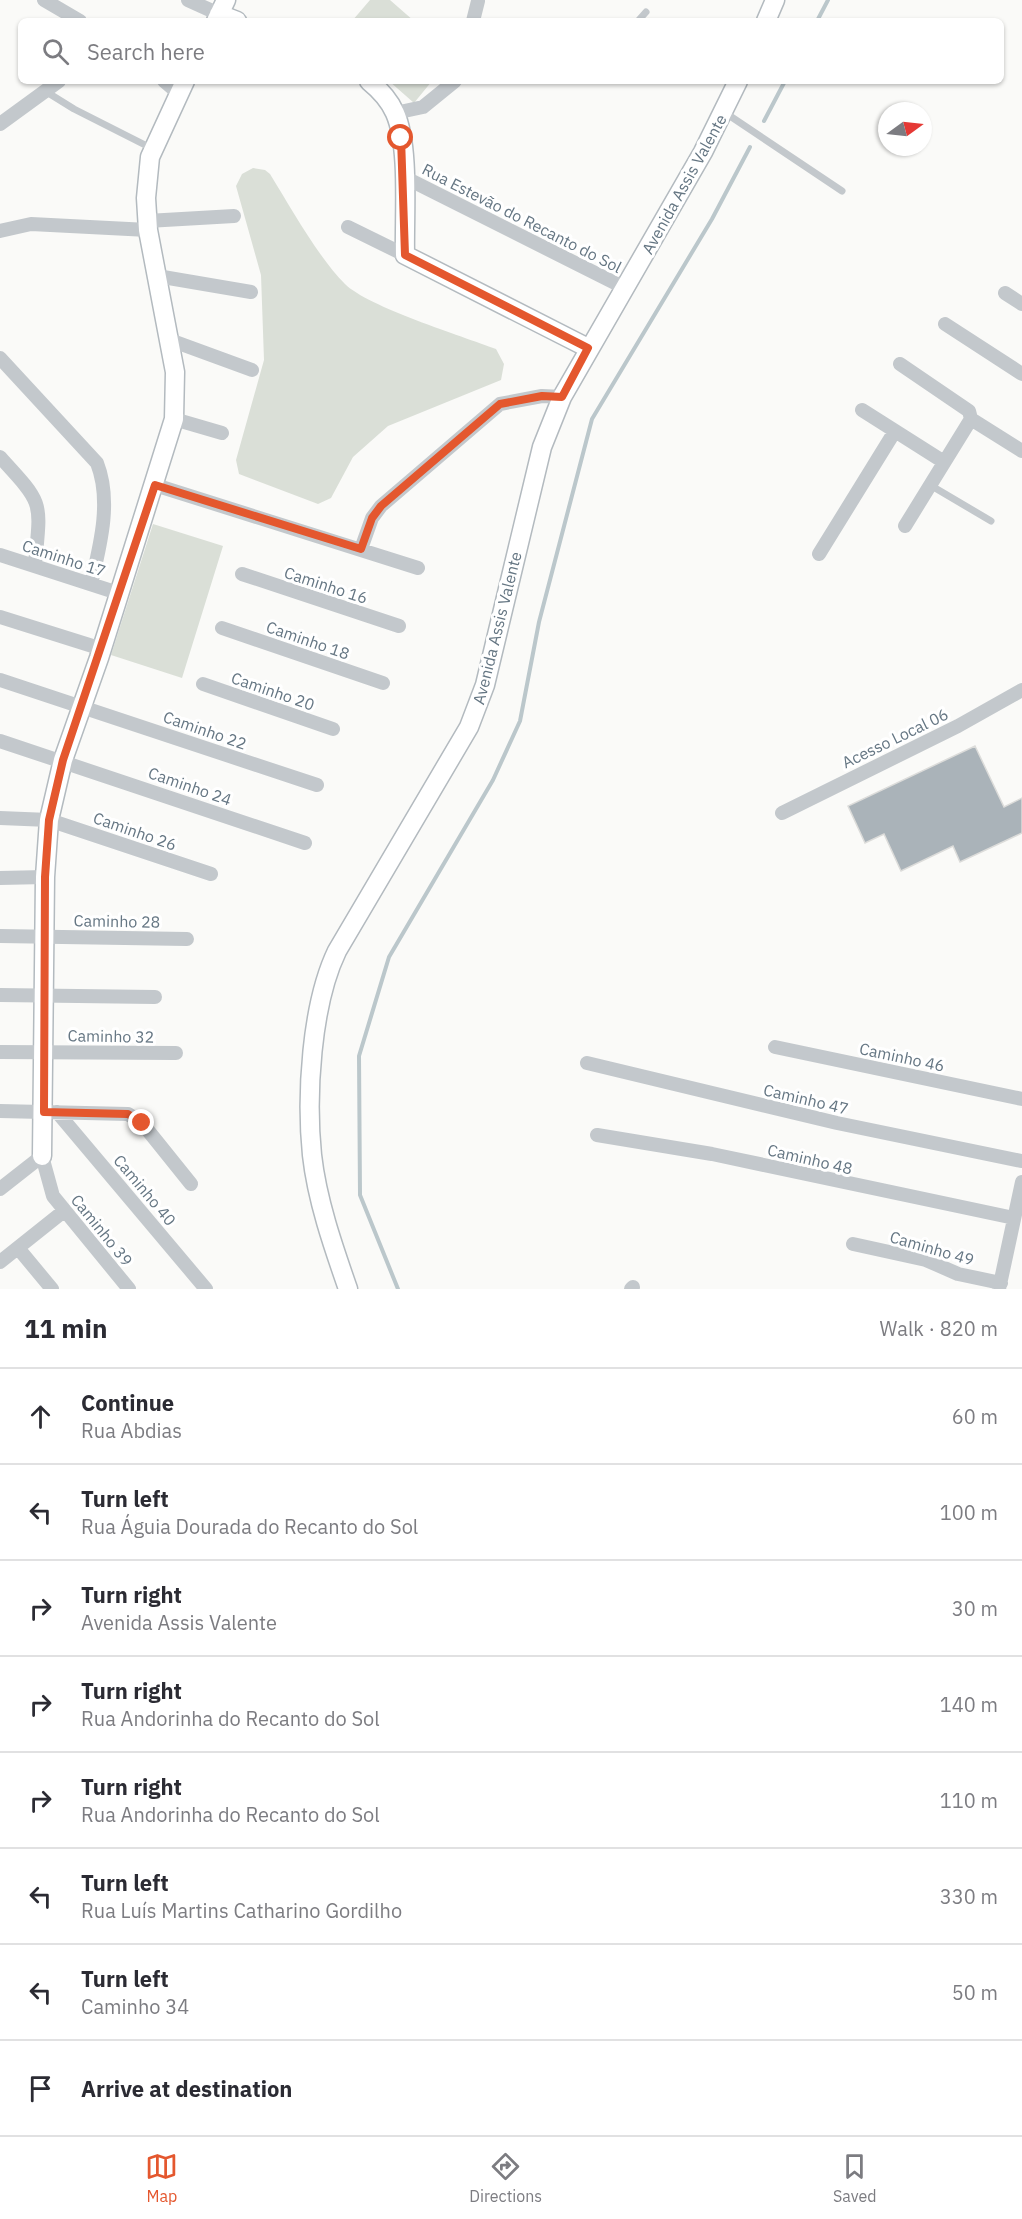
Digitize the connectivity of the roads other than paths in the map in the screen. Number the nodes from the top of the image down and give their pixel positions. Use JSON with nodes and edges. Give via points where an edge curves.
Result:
{"nodes":[{"id":1,"x":44,"y":0,"type":"edge"},
{"id":2,"x":188,"y":0,"type":"edge"},
{"id":3,"x":479,"y":0,"type":"edge"},
{"id":4,"x":775,"y":0,"type":"edge"},
{"id":5,"x":220,"y":12,"type":"edge"},
{"id":6,"x":646,"y":12,"type":"dead end"},
{"id":7,"x":75,"y":18,"type":"edge"},
{"id":8,"x":474,"y":18,"type":"edge"},
{"id":9,"x":641,"y":18,"type":"edge"},
{"id":10,"x":767,"y":18,"type":"edge"},
{"id":11,"x":55,"y":84,"type":"edge"},
{"id":12,"x":372,"y":84,"type":"edge"},
{"id":13,"x":451,"y":84,"type":"edge"},
{"id":14,"x":737,"y":84,"type":"edge"},
{"id":15,"x":182,"y":87,"type":"edge"},
{"id":16,"x":45,"y":91,"type":"junction"},
{"id":17,"x":724,"y":112,"type":"junction"},
{"id":18,"x":395,"y":113,"type":"junction"},
{"id":19,"x":0,"y":124,"type":"edge"},
{"id":20,"x":153,"y":148,"type":"junction"},
{"id":21,"x":404,"y":177,"type":"junction"},
{"id":22,"x":842,"y":191,"type":"dead end"},
{"id":23,"x":234,"y":216,"type":"dead end"},
{"id":24,"x":148,"y":226,"type":"junction"},
{"id":25,"x":348,"y":227,"type":"dead end"},
{"id":26,"x":0,"y":231,"type":"edge"},
{"id":27,"x":405,"y":255,"type":"junction"},
{"id":28,"x":157,"y":276,"type":"junction"},
{"id":29,"x":625,"y":288,"type":"junction"},
{"id":30,"x":251,"y":292,"type":"dead end"},
{"id":31,"x":1005,"y":293,"type":"dead end"},
{"id":32,"x":1022,"y":304,"type":"edge"},
{"id":33,"x":945,"y":324,"type":"dead end"},
{"id":34,"x":170,"y":340,"type":"junction"},
{"id":35,"x":588,"y":348,"type":"junction"},
{"id":36,"x":0,"y":358,"type":"edge"},
{"id":37,"x":900,"y":364,"type":"dead end"},
{"id":38,"x":252,"y":370,"type":"dead end"},
{"id":39,"x":1022,"y":374,"type":"edge"},
{"id":40,"x":562,"y":397,"type":"junction"},
{"id":41,"x":862,"y":410,"type":"dead end"},
{"id":42,"x":174,"y":419,"type":"junction"},
{"id":43,"x":971,"y":419,"type":"junction"},
{"id":44,"x":895,"y":431,"type":"junction"},
{"id":45,"x":222,"y":433,"type":"dead end"},
{"id":46,"x":1022,"y":451,"type":"edge"},
{"id":47,"x":0,"y":458,"type":"edge"},
{"id":48,"x":944,"y":462,"type":"junction"},
{"id":49,"x":155,"y":485,"type":"junction"},
{"id":50,"x":930,"y":485,"type":"junction"},
{"id":51,"x":991,"y":521,"type":"dead end"},
{"id":52,"x":905,"y":526,"type":"dead end"},
{"id":53,"x":361,"y":549,"type":"junction"},
{"id":54,"x":819,"y":554,"type":"dead end"},
{"id":55,"x":0,"y":555,"type":"edge"},
{"id":56,"x":35,"y":564,"type":"junction"},
{"id":57,"x":418,"y":568,"type":"dead end"},
{"id":58,"x":242,"y":574,"type":"dead end"},
{"id":59,"x":91,"y":584,"type":"junction"},
{"id":60,"x":118,"y":593,"type":"junction"},
{"id":61,"x":0,"y":617,"type":"edge"},
{"id":62,"x":399,"y":626,"type":"dead end"},
{"id":63,"x":222,"y":628,"type":"dead end"},
{"id":64,"x":102,"y":649,"type":"junction"},
{"id":65,"x":0,"y":680,"type":"edge"},
{"id":66,"x":382,"y":683,"type":"dead end"},
{"id":67,"x":203,"y":684,"type":"dead end"},
{"id":68,"x":1022,"y":690,"type":"edge"},
{"id":69,"x":83,"y":706,"type":"junction"},
{"id":70,"x":333,"y":729,"type":"dead end"},
{"id":71,"x":0,"y":741,"type":"edge"},
{"id":72,"x":63,"y":760,"type":"junction"},
{"id":73,"x":317,"y":785,"type":"dead end"},
{"id":74,"x":782,"y":813,"type":"dead end"},
{"id":75,"x":0,"y":818,"type":"edge"},
{"id":76,"x":49,"y":820,"type":"junction"},
{"id":77,"x":306,"y":843,"type":"dead end"},
{"id":78,"x":211,"y":874,"type":"dead end"},
{"id":79,"x":45,"y":877,"type":"junction"},
{"id":80,"x":0,"y":878,"type":"edge"},
{"id":81,"x":0,"y":936,"type":"edge"},
{"id":82,"x":45,"y":937,"type":"junction"},
{"id":83,"x":187,"y":939,"type":"dead end"},
{"id":84,"x":0,"y":995,"type":"edge"},
{"id":85,"x":45,"y":996,"type":"junction"},
{"id":86,"x":155,"y":998,"type":"dead end"},
{"id":87,"x":775,"y":1047,"type":"dead end"},
{"id":88,"x":0,"y":1052,"type":"edge"},
{"id":89,"x":45,"y":1052,"type":"junction"},
{"id":90,"x":176,"y":1053,"type":"dead end"},
{"id":91,"x":586,"y":1063,"type":"dead end"},
{"id":92,"x":1022,"y":1099,"type":"edge"},
{"id":93,"x":0,"y":1111,"type":"edge"},
{"id":94,"x":51,"y":1112,"type":"junction"},
{"id":95,"x":597,"y":1134,"type":"dead end"},
{"id":96,"x":42,"y":1156,"type":"junction"},
{"id":97,"x":1021,"y":1159,"type":"edge"},
{"id":98,"x":1022,"y":1182,"type":"edge"},
{"id":99,"x":191,"y":1184,"type":"dead end"},
{"id":100,"x":0,"y":1189,"type":"edge"},
{"id":101,"x":64,"y":1211,"type":"junction"},
{"id":102,"x":1014,"y":1218,"type":"junction"},
{"id":103,"x":853,"y":1244,"type":"dead end"},
{"id":104,"x":18,"y":1248,"type":"junction"},
{"id":105,"x":0,"y":1262,"type":"edge"},
{"id":106,"x":1000,"y":1286,"type":"edge"},
{"id":107,"x":52,"y":1289,"type":"edge"},
{"id":108,"x":129,"y":1289,"type":"edge"},
{"id":109,"x":206,"y":1289,"type":"edge"},
{"id":110,"x":348,"y":1289,"type":"edge"}],
"edges":[{"from":1,"to":7,"type":"street"},
{"from":2,"to":5,"type":"street"},
{"from":3,"to":8,"type":"street"},
{"from":4,"to":10,"type":"street"},
{"from":6,"to":9,"type":"lane"},
{"from":11,"to":16,"type":"street"},
{"from":12,"to":18,"type":"street"},
{"from":13,"to":18,"type":"street","via":[[423,107]]},
{"from":14,"to":17,"type":"street","name":"Avenida Assis Valente"},
{"from":15,"to":20,"type":"street"},
{"from":16,"to":19,"type":"street"},
{"from":16,"to":20,"type":"lane","via":[[74,110]]},
{"from":17,"to":22,"type":"lane"},
{"from":17,"to":29,"type":"street","name":"Avenida Assis Valente"},
{"from":18,"to":21,"type":"street"},
{"from":20,"to":24,"type":"street","via":[[148,172]]},
{"from":21,"to":27,"type":"street"},
{"from":21,"to":29,"type":"street","name":"Rua Estevão do Recanto do Sol"},
{"from":23,"to":24,"type":"street"},
{"from":24,"to":26,"type":"street","via":[[31,224]]},
{"from":24,"to":28,"type":"street"},
{"from":25,"to":27,"type":"street"},
{"from":27,"to":35,"type":"street"},
{"from":28,"to":30,"type":"street"},
{"from":28,"to":34,"type":"street"},
{"from":29,"to":35,"type":"street","name":"Avenida Assis Valente"},
{"from":31,"to":32,"type":"street"},
{"from":33,"to":39,"type":"street"},
{"from":34,"to":38,"type":"street"},
{"from":34,"to":42,"type":"street","via":[[175,372]]},
{"from":35,"to":40,"type":"street","name":"Avenida Assis Valente"},
{"from":36,"to":59,"type":"street","via":[[91,457],[101,473],[102,535]]},
{"from":37,"to":43,"type":"street","via":[[969,411]]},
{"from":40,"to":53,"type":"street","via":[[542,396],[500,404],[381,506],[372,518]]},
{"from":40,"to":110,"type":"street","name":"Avenida Assis Valente","via":[[542,447],[485,685],[469,728],[337,951],[321,994],[310,1111],[312,1155]]},
{"from":41,"to":44,"type":"street"},
{"from":42,"to":45,"type":"street"},
{"from":42,"to":49,"type":"street"},
{"from":43,"to":46,"type":"street"},
{"from":43,"to":48,"type":"street"},
{"from":44,"to":48,"type":"street"},
{"from":44,"to":54,"type":"street"},
{"from":47,"to":56,"type":"street","via":[[31,492],[39,507]]},
{"from":48,"to":50,"type":"street"},
{"from":49,"to":53,"type":"street"},
{"from":49,"to":60,"type":"street"},
{"from":50,"to":51,"type":"lane"},
{"from":50,"to":52,"type":"street"},
{"from":53,"to":57,"type":"street"},
{"from":55,"to":56,"type":"street","name":"Caminho 17"},
{"from":56,"to":59,"type":"street","name":"Caminho 17"},
{"from":58,"to":62,"type":"street","name":"Caminho 16"},
{"from":59,"to":60,"type":"street","name":"Caminho 17"},
{"from":60,"to":64,"type":"street"},
{"from":61,"to":64,"type":"street"},
{"from":63,"to":66,"type":"street","name":"Caminho 18"},
{"from":64,"to":69,"type":"street"},
{"from":65,"to":69,"type":"street","name":"Caminho 22"},
{"from":67,"to":70,"type":"street","name":"Caminho 20"},
{"from":68,"to":74,"type":"street","name":"Acesso Local 06"},
{"from":69,"to":72,"type":"street"},
{"from":69,"to":73,"type":"street","name":"Caminho 22"},
{"from":71,"to":72,"type":"street","name":"Caminho 24"},
{"from":72,"to":76,"type":"street"},
{"from":72,"to":77,"type":"street","name":"Caminho 24"},
{"from":75,"to":76,"type":"street","name":"Caminho 26"},
{"from":76,"to":78,"type":"street","name":"Caminho 26"},
{"from":76,"to":79,"type":"street"},
{"from":79,"to":80,"type":"street"},
{"from":79,"to":82,"type":"street"},
{"from":81,"to":82,"type":"street","name":"Caminho 28"},
{"from":82,"to":83,"type":"street","name":"Caminho 28"},
{"from":82,"to":85,"type":"street"},
{"from":84,"to":85,"type":"street"},
{"from":85,"to":86,"type":"street"},
{"from":85,"to":89,"type":"street"},
{"from":87,"to":92,"type":"street","name":"Caminho 46"},
{"from":88,"to":89,"type":"street","name":"Caminho 32"},
{"from":89,"to":90,"type":"street","name":"Caminho 32"},
{"from":89,"to":94,"type":"street"},
{"from":91,"to":97,"type":"street","name":"Caminho 47","via":[[837,1123]]},
{"from":93,"to":94,"type":"street"},
{"from":94,"to":96,"type":"street"},
{"from":94,"to":99,"type":"street","via":[[118,1113],[136,1118]]},
{"from":94,"to":109,"type":"street","name":"Caminho 40"},
{"from":95,"to":102,"type":"street","name":"Caminho 48","via":[[712,1154]]},
{"from":96,"to":100,"type":"street"},
{"from":96,"to":101,"type":"street","name":"Caminho 39","via":[[53,1196]]},
{"from":98,"to":102,"type":"street"},
{"from":101,"to":104,"type":"street"},
{"from":101,"to":108,"type":"street","name":"Caminho 39"},
{"from":102,"to":106,"type":"street"},
{"from":103,"to":106,"type":"street","name":"Caminho 49","via":[[926,1260]]},
{"from":104,"to":105,"type":"street"},
{"from":104,"to":107,"type":"street"}]}
